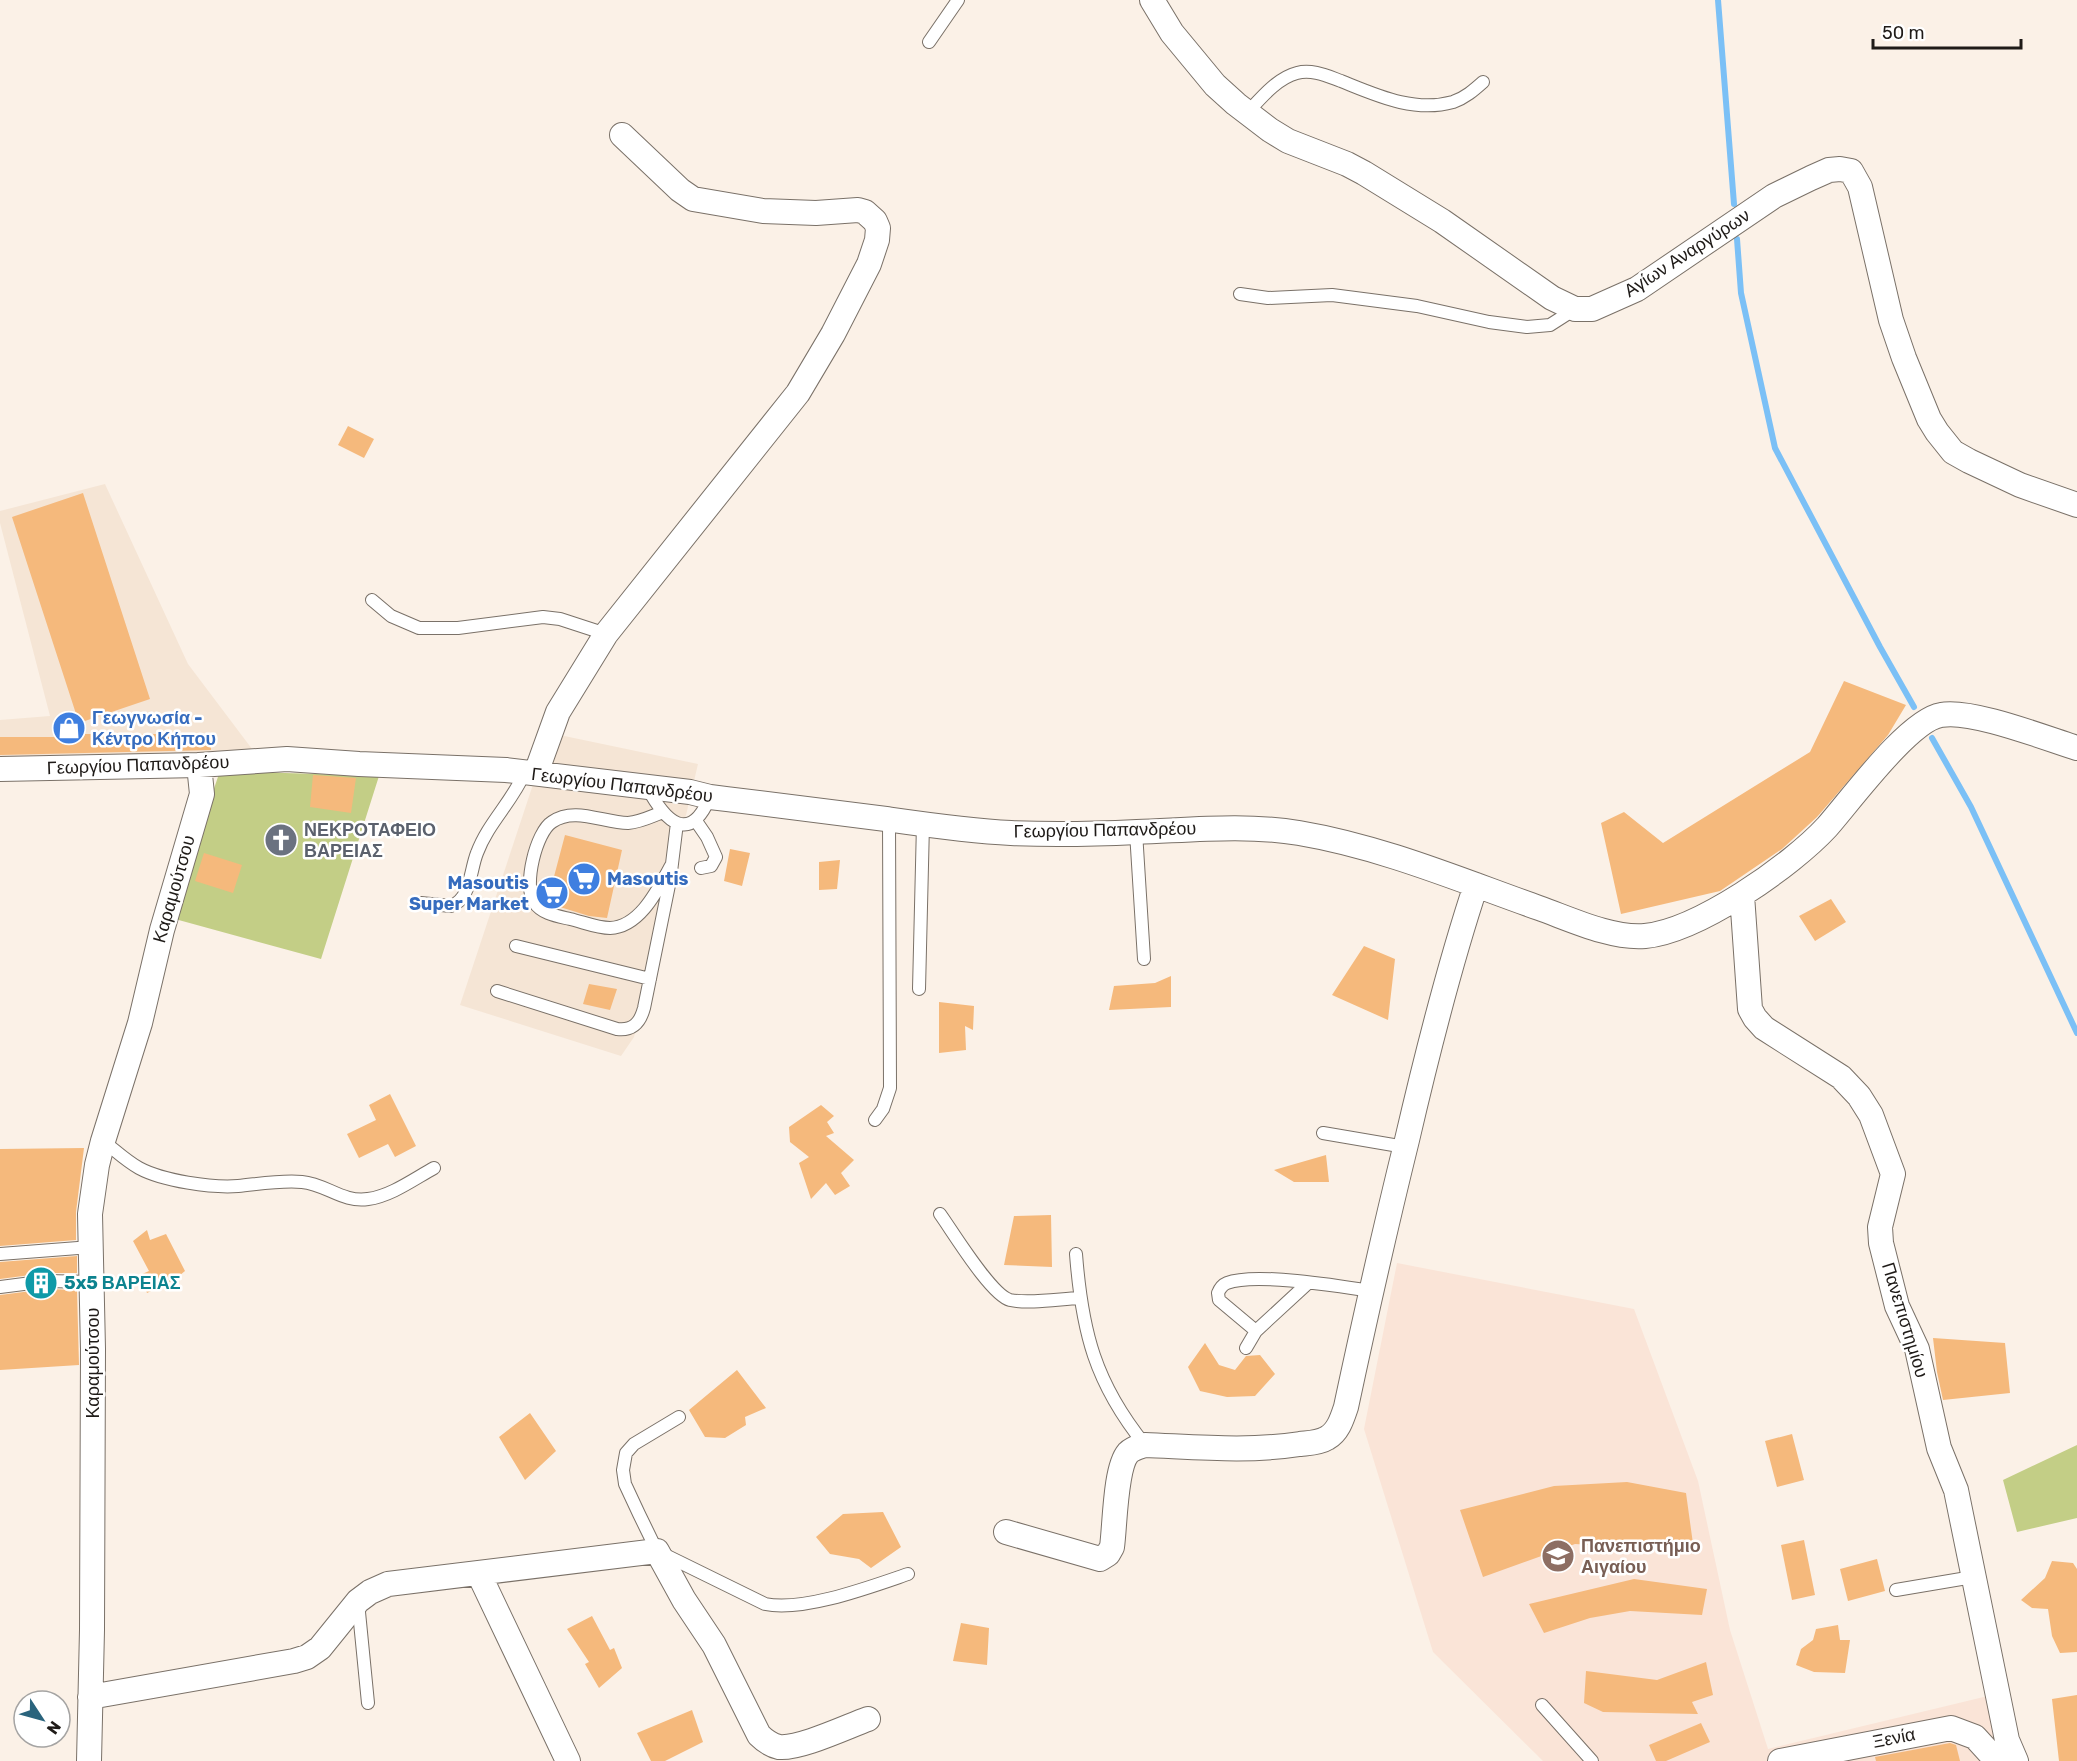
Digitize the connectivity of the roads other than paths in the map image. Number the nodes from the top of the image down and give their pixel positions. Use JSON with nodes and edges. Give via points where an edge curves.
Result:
{"nodes":[{"id":1,"x":957,"y":0,"type":"edge"},
{"id":2,"x":1152,"y":0,"type":"edge"},
{"id":3,"x":929,"y":42,"type":"dead end"},
{"id":4,"x":1484,"y":82,"type":"dead end"},
{"id":5,"x":1247,"y":113,"type":"junction"},
{"id":6,"x":622,"y":135,"type":"dead end"},
{"id":7,"x":1240,"y":294,"type":"dead end"},
{"id":8,"x":1575,"y":309,"type":"junction"},
{"id":9,"x":2077,"y":505,"type":"edge"},
{"id":10,"x":372,"y":600,"type":"dead end"},
{"id":11,"x":606,"y":634,"type":"junction"},
{"id":12,"x":2077,"y":748,"type":"edge"},
{"id":13,"x":199,"y":765,"type":"junction"},
{"id":14,"x":0,"y":770,"type":"edge"},
{"id":15,"x":530,"y":773,"type":"junction"},
{"id":16,"x":647,"y":787,"type":"junction"},
{"id":17,"x":711,"y":796,"type":"junction"},
{"id":18,"x":663,"y":812,"type":"junction"},
{"id":19,"x":889,"y":820,"type":"junction"},
{"id":20,"x":696,"y":821,"type":"junction"},
{"id":21,"x":677,"y":823,"type":"junction"},
{"id":22,"x":923,"y":824,"type":"junction"},
{"id":23,"x":1136,"y":832,"type":"junction"},
{"id":24,"x":672,"y":864,"type":"junction"},
{"id":25,"x":702,"y":868,"type":"dead end"},
{"id":26,"x":1476,"y":885,"type":"junction"},
{"id":27,"x":1742,"y":895,"type":"junction"},
{"id":28,"x":421,"y":903,"type":"dead end"},
{"id":29,"x":516,"y":946,"type":"dead end"},
{"id":30,"x":1144,"y":959,"type":"dead end"},
{"id":31,"x":650,"y":979,"type":"junction"},
{"id":32,"x":919,"y":988,"type":"dead end"},
{"id":33,"x":497,"y":991,"type":"dead end"},
{"id":34,"x":875,"y":1120,"type":"dead end"},
{"id":35,"x":1323,"y":1133,"type":"dead end"},
{"id":36,"x":103,"y":1141,"type":"junction"},
{"id":37,"x":1405,"y":1147,"type":"junction"},
{"id":38,"x":434,"y":1168,"type":"dead end"},
{"id":39,"x":940,"y":1214,"type":"dead end"},
{"id":40,"x":91,"y":1247,"type":"junction"},
{"id":41,"x":0,"y":1254,"type":"edge"},
{"id":42,"x":1076,"y":1254,"type":"dead end"},
{"id":43,"x":92,"y":1282,"type":"junction"},
{"id":44,"x":1308,"y":1283,"type":"junction"},
{"id":45,"x":0,"y":1287,"type":"edge"},
{"id":46,"x":1371,"y":1291,"type":"junction"},
{"id":47,"x":1079,"y":1298,"type":"junction"},
{"id":48,"x":1256,"y":1331,"type":"junction"},
{"id":49,"x":1246,"y":1348,"type":"dead end"},
{"id":50,"x":679,"y":1417,"type":"dead end"},
{"id":51,"x":1145,"y":1445,"type":"junction"},
{"id":52,"x":1006,"y":1532,"type":"dead end"},
{"id":53,"x":657,"y":1551,"type":"junction"},
{"id":54,"x":480,"y":1574,"type":"junction"},
{"id":55,"x":908,"y":1574,"type":"dead end"},
{"id":56,"x":1973,"y":1577,"type":"junction"},
{"id":57,"x":1896,"y":1590,"type":"dead end"},
{"id":58,"x":358,"y":1601,"type":"junction"},
{"id":59,"x":90,"y":1697,"type":"junction"},
{"id":60,"x":368,"y":1703,"type":"dead end"},
{"id":61,"x":1542,"y":1705,"type":"dead end"},
{"id":62,"x":868,"y":1719,"type":"dead end"},
{"id":63,"x":89,"y":1761,"type":"edge"},
{"id":64,"x":568,"y":1761,"type":"edge"},
{"id":65,"x":1592,"y":1761,"type":"edge"},
{"id":66,"x":1780,"y":1761,"type":"edge"},
{"id":67,"x":1997,"y":1761,"type":"edge"},
{"id":68,"x":2016,"y":1761,"type":"edge"}],
"edges":[{"from":1,"to":3,"type":"lane"},
{"from":2,"to":5,"type":"street","via":[[1201,69]]},
{"from":4,"to":5,"type":"lane","via":[[1453,102],[1403,104],[1323,74],[1297,73],[1285,78]]},
{"from":5,"to":8,"type":"street","via":[[1288,141],[1364,172],[1552,298]]},
{"from":6,"to":11,"type":"street","via":[[693,199],[763,211],[858,210],[870,215],[878,228],[869,264],[798,393]]},
{"from":7,"to":8,"type":"lane","via":[[1268,298],[1332,295],[1527,327],[1550,325]]},
{"from":8,"to":9,"type":"street","name":"Αγίων Αναργύρων","via":[[1592,309],[1637,289],[1774,196],[1829,170],[1846,169],[1855,175],[1860,187],[1891,320],[1937,432],[1953,452],[1970,461],[2020,485]]},
{"from":10,"to":11,"type":"lane","via":[[391,616],[419,628],[458,628],[543,617]]},
{"from":11,"to":15,"type":"street","via":[[558,712]]},
{"from":12,"to":27,"type":"street","name":"Γεωργίου Παπανδρέου","via":[[1969,716],[1942,714],[1930,718],[1899,743],[1823,831]]},
{"from":13,"to":14,"type":"street","name":"Γεωργίου Παπανδρέου"},
{"from":13,"to":15,"type":"street","name":"Γεωργίου Παπανδρέου","via":[[287,759]]},
{"from":13,"to":36,"type":"street","name":"Καραμούτσου","via":[[202,794],[162,930],[137,1034]]},
{"from":15,"to":16,"type":"street","name":"Γεωργίου Παπανδρέου"},
{"from":15,"to":28,"type":"lane","via":[[480,843],[463,897],[451,906]]},
{"from":16,"to":17,"type":"street","name":"Γεωργίου Παπανδρέου"},
{"from":16,"to":18,"type":"lane"},
{"from":17,"to":19,"type":"street","name":"Γεωργίου Παπανδρέου"},
{"from":17,"to":20,"type":"lane"},
{"from":18,"to":21,"type":"lane"},
{"from":18,"to":24,"type":"lane","via":[[625,823],[573,815],[551,822],[538,839],[529,885],[534,902],[546,913],[616,927],[636,916]]},
{"from":19,"to":22,"type":"street","name":"Γεωργίου Παπανδρέου"},
{"from":19,"to":34,"type":"lane","via":[[890,1088]]},
{"from":20,"to":21,"type":"lane"},
{"from":20,"to":25,"type":"lane","via":[[716,857],[711,866]]},
{"from":21,"to":24,"type":"lane"},
{"from":22,"to":23,"type":"street","name":"Γεωργίου Παπανδρέου","via":[[1011,833]]},
{"from":22,"to":32,"type":"lane"},
{"from":23,"to":26,"type":"street","name":"Γεωργίου Παπανδρέου","via":[[1275,829],[1396,857]]},
{"from":23,"to":30,"type":"lane"},
{"from":24,"to":31,"type":"lane"},
{"from":26,"to":27,"type":"street","name":"Γεωργίου Παπανδρέου","via":[[1630,937],[1671,929]]},
{"from":26,"to":37,"type":"street","via":[[1454,952]]},
{"from":27,"to":56,"type":"street","name":"Πανεπιστημίου","via":[[1750,1009],[1764,1028],[1841,1077],[1859,1096],[1893,1174],[1880,1227],[1881,1243],[1897,1306],[1917,1349],[1939,1448],[1956,1490]]},
{"from":29,"to":31,"type":"lane"},
{"from":31,"to":33,"type":"lane","via":[[641,1018],[626,1030]]},
{"from":35,"to":37,"type":"lane"},
{"from":36,"to":38,"type":"lane","via":[[141,1170],[171,1180],[234,1186],[301,1182],[358,1200],[371,1199]]},
{"from":36,"to":40,"type":"street","name":"Καραμούτσου","via":[[90,1214]]},
{"from":37,"to":46,"type":"street"},
{"from":39,"to":47,"type":"lane","via":[[988,1283],[1003,1297],[1022,1301]]},
{"from":40,"to":41,"type":"lane"},
{"from":40,"to":43,"type":"street","name":"Καραμούτσου"},
{"from":42,"to":47,"type":"lane"},
{"from":43,"to":45,"type":"lane","via":[[47,1281]]},
{"from":43,"to":59,"type":"street","name":"Καραμούτσου"},
{"from":44,"to":46,"type":"lane"},
{"from":44,"to":48,"type":"lane"},
{"from":44,"to":48,"type":"lane","via":[[1244,1280],[1221,1286],[1220,1300]]},
{"from":46,"to":51,"type":"street","via":[[1346,1407],[1340,1424],[1326,1439],[1279,1448]]},
{"from":47,"to":51,"type":"lane","via":[[1093,1358],[1106,1388]]},
{"from":48,"to":49,"type":"lane"},
{"from":50,"to":53,"type":"lane","via":[[634,1444],[623,1463],[626,1484]]},
{"from":51,"to":52,"type":"street","via":[[1125,1458],[1119,1478],[1112,1547],[1103,1558]]},
{"from":53,"to":54,"type":"street"},
{"from":53,"to":55,"type":"lane","via":[[777,1607],[852,1592]]},
{"from":53,"to":62,"type":"street","via":[[714,1645],[764,1740],[779,1747],[794,1746]]},
{"from":54,"to":58,"type":"street","via":[[388,1584]]},
{"from":54,"to":64,"type":"street"},
{"from":56,"to":57,"type":"lane"},
{"from":56,"to":68,"type":"street","name":"Πανεπιστημίου","via":[[2007,1740]]},
{"from":58,"to":59,"type":"street","via":[[320,1648],[307,1657]]},
{"from":58,"to":60,"type":"lane"},
{"from":59,"to":63,"type":"street","name":"Καραμούτσου"},
{"from":61,"to":65,"type":"lane"},
{"from":66,"to":67,"type":"street","name":"Ξενία","via":[[1951,1728],[1976,1737]]}]}
